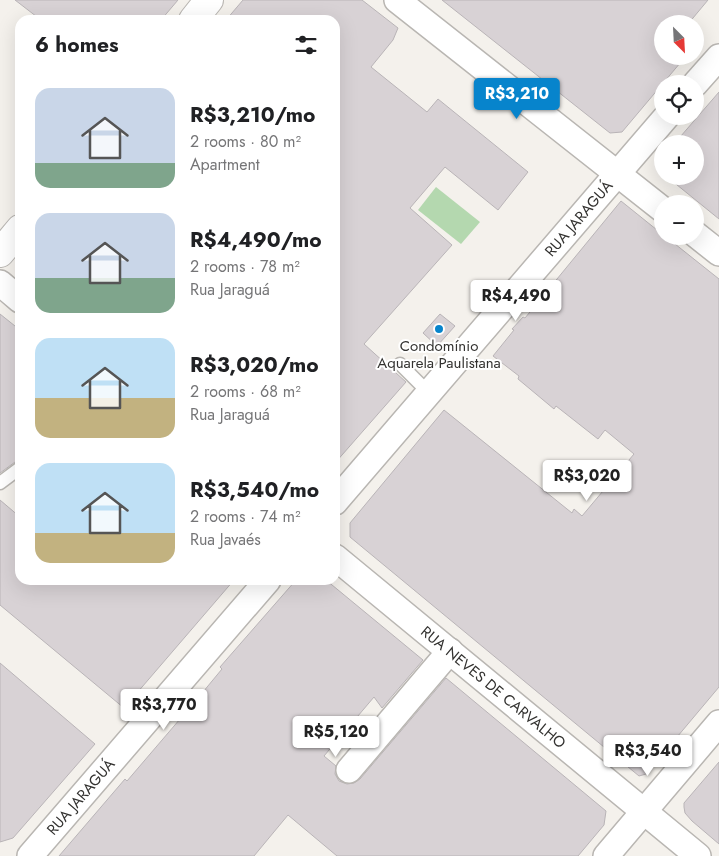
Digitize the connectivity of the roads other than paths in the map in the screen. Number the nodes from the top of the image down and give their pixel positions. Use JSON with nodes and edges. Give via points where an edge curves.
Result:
{"nodes":[{"id":1,"x":209,"y":0,"type":"edge"},
{"id":2,"x":397,"y":0,"type":"edge"},
{"id":3,"x":197,"y":15,"type":"edge"},
{"id":4,"x":719,"y":57,"type":"edge"},
{"id":5,"x":703,"y":75,"type":"edge"},
{"id":6,"x":659,"y":125,"type":"edge"},
{"id":7,"x":618,"y":173,"type":"junction"},
{"id":8,"x":654,"y":202,"type":"edge"},
{"id":9,"x":704,"y":241,"type":"edge"},
{"id":10,"x":719,"y":253,"type":"edge"},
{"id":11,"x":0,"y":283,"type":"edge"},
{"id":12,"x":15,"y":296,"type":"edge"},
{"id":13,"x":400,"y":364,"type":"dead end"},
{"id":14,"x":429,"y":393,"type":"junction"},
{"id":15,"x":15,"y":472,"type":"edge"},
{"id":16,"x":0,"y":482,"type":"edge"},
{"id":17,"x":340,"y":496,"type":"edge"},
{"id":18,"x":340,"y":561,"type":"edge"},
{"id":19,"x":264,"y":585,"type":"edge"},
{"id":20,"x":450,"y":651,"type":"junction"},
{"id":21,"x":719,"y":723,"type":"edge"},
{"id":22,"x":349,"y":770,"type":"dead end"},
{"id":23,"x":644,"y":812,"type":"junction"},
{"id":24,"x":30,"y":856,"type":"edge"},
{"id":25,"x":606,"y":856,"type":"edge"},
{"id":26,"x":698,"y":856,"type":"edge"}],
"edges":[{"from":1,"to":3,"type":"street"},
{"from":2,"to":7,"type":"street"},
{"from":4,"to":5,"type":"street"},
{"from":6,"to":7,"type":"street","name":"RUA JARAGUÁ"},
{"from":7,"to":8,"type":"street"},
{"from":7,"to":14,"type":"street","name":"RUA JARAGUÁ"},
{"from":9,"to":10,"type":"street"},
{"from":11,"to":12,"type":"street"},
{"from":13,"to":14,"type":"lane"},
{"from":14,"to":17,"type":"street","name":"RUA JARAGUÁ"},
{"from":15,"to":16,"type":"lane"},
{"from":18,"to":20,"type":"street","name":"RUA NEVES DE CARVALHO"},
{"from":19,"to":24,"type":"street","name":"RUA JARAGUÁ"},
{"from":20,"to":22,"type":"street"},
{"from":20,"to":23,"type":"street","name":"RUA NEVES DE CARVALHO"},
{"from":21,"to":23,"type":"street"},
{"from":23,"to":25,"type":"street"},
{"from":23,"to":26,"type":"street","name":"RUA NEVES DE CARVALHO"}]}
